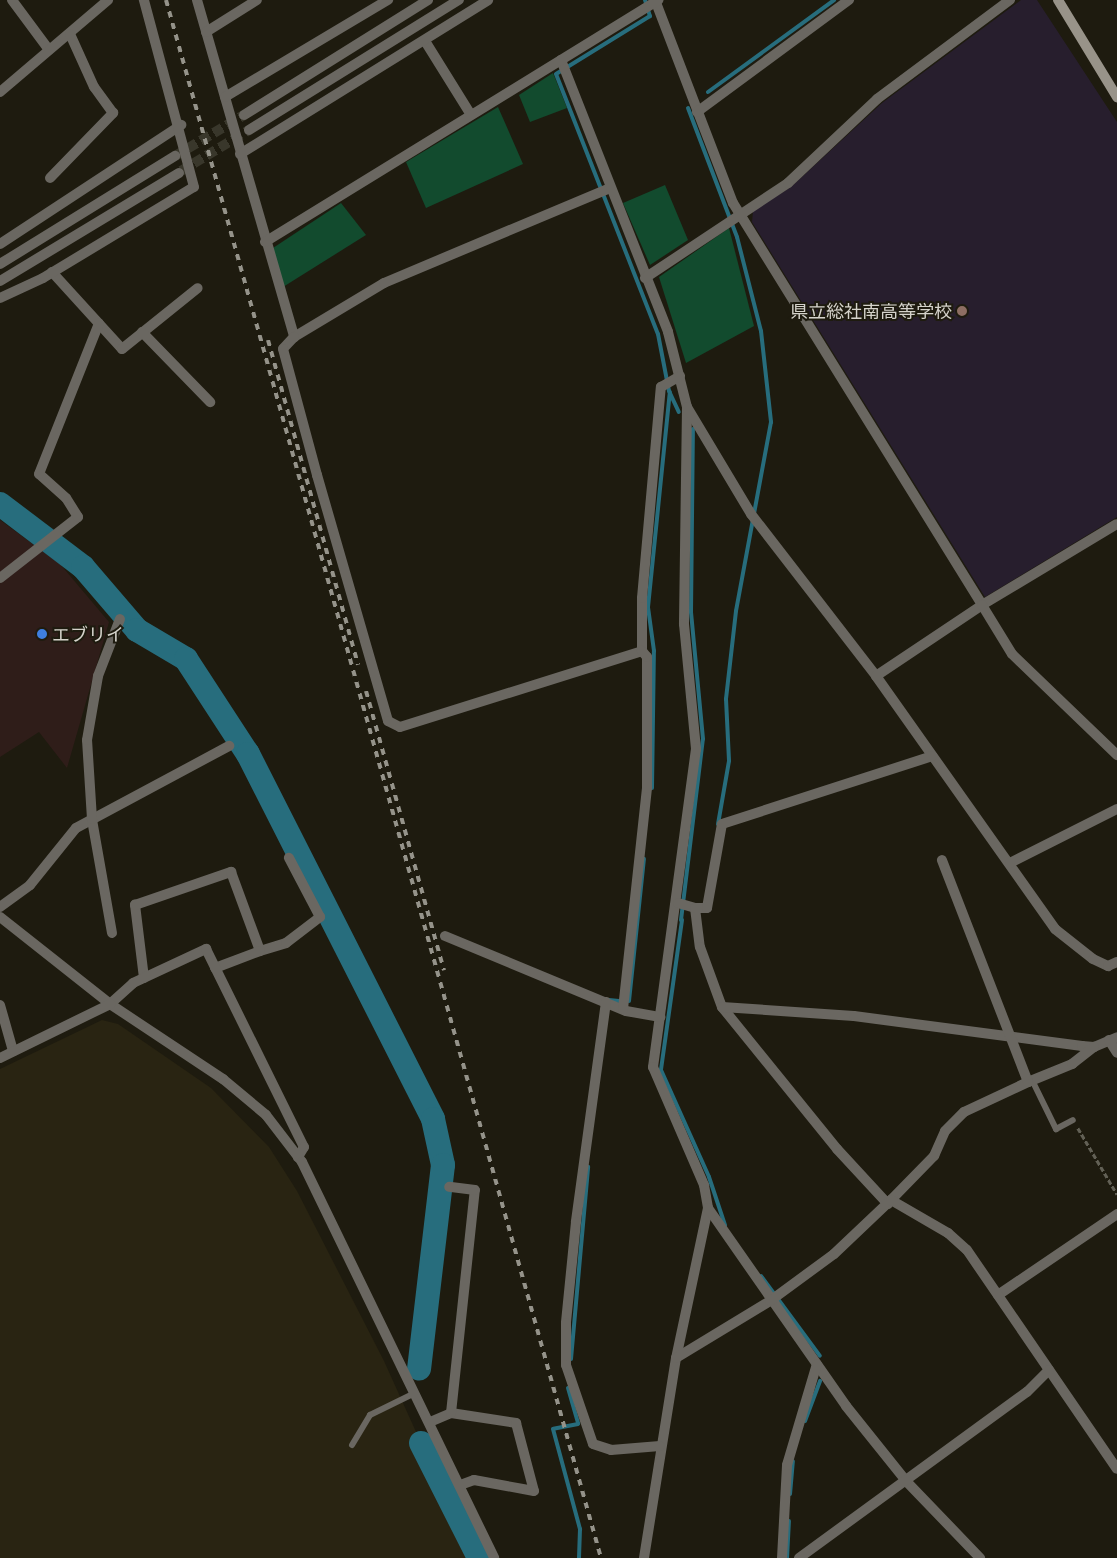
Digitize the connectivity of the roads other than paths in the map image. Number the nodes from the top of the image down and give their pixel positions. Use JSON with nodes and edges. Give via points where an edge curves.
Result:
{"nodes":[{"id":1,"x":12,"y":0,"type":"edge"},
{"id":2,"x":108,"y":0,"type":"edge"},
{"id":3,"x":144,"y":0,"type":"edge"},
{"id":4,"x":197,"y":0,"type":"edge"},
{"id":5,"x":257,"y":0,"type":"edge"},
{"id":6,"x":388,"y":0,"type":"edge"},
{"id":7,"x":428,"y":0,"type":"edge"},
{"id":8,"x":460,"y":0,"type":"edge"},
{"id":9,"x":488,"y":0,"type":"edge"},
{"id":10,"x":848,"y":0,"type":"edge"},
{"id":11,"x":1010,"y":0,"type":"edge"},
{"id":12,"x":1058,"y":0,"type":"edge"},
{"id":13,"x":653,"y":3,"type":"edge"},
{"id":14,"x":206,"y":32,"type":"junction"},
{"id":15,"x":70,"y":34,"type":"junction"},
{"id":16,"x":425,"y":41,"type":"junction"},
{"id":17,"x":49,"y":50,"type":"junction"},
{"id":18,"x":563,"y":65,"type":"junction"},
{"id":19,"x":0,"y":92,"type":"edge"},
{"id":20,"x":225,"y":97,"type":"junction"},
{"id":21,"x":1117,"y":97,"type":"edge"},
{"id":22,"x":696,"y":112,"type":"junction"},
{"id":23,"x":244,"y":115,"type":"tunnel mouth"},
{"id":24,"x":471,"y":115,"type":"junction"},
{"id":25,"x":181,"y":125,"type":"junction"},
{"id":26,"x":249,"y":130,"type":"tunnel mouth"},
{"id":27,"x":240,"y":154,"type":"junction"},
{"id":28,"x":175,"y":156,"type":"tunnel mouth"},
{"id":29,"x":179,"y":173,"type":"tunnel mouth"},
{"id":30,"x":50,"y":178,"type":"dead end"},
{"id":31,"x":604,"y":190,"type":"junction"},
{"id":32,"x":734,"y":219,"type":"junction"},
{"id":33,"x":2,"y":237,"type":"edge"},
{"id":34,"x":265,"y":242,"type":"junction"},
{"id":35,"x":0,"y":264,"type":"edge"},
{"id":36,"x":52,"y":272,"type":"junction"},
{"id":37,"x":645,"y":278,"type":"junction"},
{"id":38,"x":0,"y":281,"type":"edge"},
{"id":39,"x":198,"y":288,"type":"dead end"},
{"id":40,"x":0,"y":298,"type":"edge"},
{"id":41,"x":99,"y":323,"type":"junction"},
{"id":42,"x":142,"y":332,"type":"junction"},
{"id":43,"x":294,"y":338,"type":"junction"},
{"id":44,"x":672,"y":380,"type":"junction"},
{"id":45,"x":210,"y":402,"type":"dead end"},
{"id":46,"x":686,"y":407,"type":"junction"},
{"id":47,"x":1116,"y":526,"type":"edge"},
{"id":48,"x":0,"y":578,"type":"edge"},
{"id":49,"x":982,"y":605,"type":"junction"},
{"id":50,"x":120,"y":619,"type":"dead end"},
{"id":51,"x":642,"y":651,"type":"junction"},
{"id":52,"x":876,"y":676,"type":"junction"},
{"id":53,"x":229,"y":746,"type":"dead end"},
{"id":54,"x":1117,"y":755,"type":"edge"},
{"id":55,"x":932,"y":756,"type":"junction"},
{"id":56,"x":1117,"y":809,"type":"edge"},
{"id":57,"x":92,"y":819,"type":"junction"},
{"id":58,"x":289,"y":858,"type":"dead end"},
{"id":59,"x":942,"y":860,"type":"dead end"},
{"id":60,"x":1010,"y":863,"type":"junction"},
{"id":61,"x":685,"y":905,"type":"junction"},
{"id":62,"x":0,"y":907,"type":"edge"},
{"id":63,"x":0,"y":917,"type":"edge"},
{"id":64,"x":112,"y":933,"type":"dead end"},
{"id":65,"x":445,"y":936,"type":"dead end"},
{"id":66,"x":260,"y":951,"type":"junction"},
{"id":67,"x":1117,"y":962,"type":"edge"},
{"id":68,"x":215,"y":968,"type":"junction"},
{"id":69,"x":144,"y":978,"type":"junction"},
{"id":70,"x":606,"y":1002,"type":"junction"},
{"id":71,"x":0,"y":1004,"type":"edge"},
{"id":72,"x":110,"y":1004,"type":"junction"},
{"id":73,"x":722,"y":1007,"type":"junction"},
{"id":74,"x":622,"y":1009,"type":"junction"},
{"id":75,"x":660,"y":1017,"type":"junction"},
{"id":76,"x":1009,"y":1036,"type":"junction"},
{"id":77,"x":1113,"y":1039,"type":"edge"},
{"id":78,"x":1094,"y":1047,"type":"junction"},
{"id":79,"x":13,"y":1051,"type":"junction"},
{"id":80,"x":1117,"y":1053,"type":"edge"},
{"id":81,"x":0,"y":1058,"type":"edge"},
{"id":82,"x":1030,"y":1081,"type":"junction"},
{"id":83,"x":1074,"y":1120,"type":"road end"},
{"id":84,"x":298,"y":1157,"type":"junction"},
{"id":85,"x":449,"y":1187,"type":"dead end"},
{"id":86,"x":890,"y":1202,"type":"junction"},
{"id":87,"x":708,"y":1208,"type":"junction"},
{"id":88,"x":1117,"y":1214,"type":"edge"},
{"id":89,"x":998,"y":1294,"type":"junction"},
{"id":90,"x":774,"y":1298,"type":"junction"},
{"id":91,"x":676,"y":1358,"type":"junction"},
{"id":92,"x":817,"y":1364,"type":"junction"},
{"id":93,"x":1049,"y":1370,"type":"junction"},
{"id":94,"x":415,"y":1393,"type":"junction"},
{"id":95,"x":451,"y":1413,"type":"junction"},
{"id":96,"x":430,"y":1422,"type":"junction"},
{"id":97,"x":352,"y":1446,"type":"dead end"},
{"id":98,"x":660,"y":1446,"type":"junction"},
{"id":99,"x":1117,"y":1469,"type":"edge"},
{"id":100,"x":906,"y":1481,"type":"junction"},
{"id":101,"x":460,"y":1485,"type":"junction"},
{"id":102,"x":494,"y":1558,"type":"edge"},
{"id":103,"x":644,"y":1558,"type":"edge"},
{"id":104,"x":782,"y":1558,"type":"edge"},
{"id":105,"x":799,"y":1558,"type":"edge"},
{"id":106,"x":980,"y":1558,"type":"edge"}],
"edges":[{"from":1,"to":17,"type":"street"},
{"from":2,"to":15,"type":"street"},
{"from":3,"to":25,"type":"street"},
{"from":4,"to":14,"type":"street"},
{"from":5,"to":14,"type":"street"},
{"from":6,"to":20,"type":"street"},
{"from":7,"to":23,"type":"street"},
{"from":8,"to":26,"type":"street"},
{"from":9,"to":16,"type":"street"},
{"from":10,"to":22,"type":"street"},
{"from":11,"to":32,"type":"street","via":[[877,99],[788,183]]},
{"from":12,"to":21,"type":"main road"},
{"from":13,"to":18,"type":"street"},
{"from":13,"to":22,"type":"street"},
{"from":14,"to":20,"type":"street"},
{"from":15,"to":17,"type":"street"},
{"from":15,"to":30,"type":"street","via":[[94,88],[113,113]]},
{"from":16,"to":24,"type":"street"},
{"from":16,"to":27,"type":"street"},
{"from":17,"to":19,"type":"street"},
{"from":18,"to":24,"type":"street"},
{"from":18,"to":31,"type":"street"},
{"from":20,"to":27,"type":"street"},
{"from":22,"to":32,"type":"street"},
{"from":24,"to":34,"type":"street"},
{"from":25,"to":33,"type":"street"},
{"from":25,"to":36,"type":"street","via":[[194,187]]},
{"from":27,"to":34,"type":"street"},
{"from":28,"to":35,"type":"street"},
{"from":29,"to":38,"type":"street"},
{"from":31,"to":37,"type":"street"},
{"from":31,"to":43,"type":"street","via":[[384,283]]},
{"from":32,"to":37,"type":"street"},
{"from":32,"to":49,"type":"street"},
{"from":34,"to":43,"type":"street"},
{"from":36,"to":40,"type":"street"},
{"from":36,"to":41,"type":"street"},
{"from":37,"to":44,"type":"street","via":[[668,332]]},
{"from":39,"to":42,"type":"street"},
{"from":41,"to":42,"type":"street","via":[[122,349]]},
{"from":41,"to":48,"type":"street","via":[[39,474],[66,498],[78,517],[47,545],[24,556]]},
{"from":42,"to":45,"type":"street"},
{"from":43,"to":51,"type":"street","via":[[283,349],[388,721],[400,727]]},
{"from":44,"to":46,"type":"street"},
{"from":44,"to":51,"type":"street","via":[[661,387],[642,598]]},
{"from":46,"to":52,"type":"street","via":[[755,517]]},
{"from":46,"to":61,"type":"street","via":[[684,624],[696,750]]},
{"from":47,"to":49,"type":"street"},
{"from":49,"to":52,"type":"street"},
{"from":49,"to":54,"type":"street","via":[[1012,654]]},
{"from":50,"to":57,"type":"street","via":[[98,676],[87,740]]},
{"from":51,"to":74,"type":"street","via":[[647,657],[648,788]]},
{"from":52,"to":55,"type":"street"},
{"from":53,"to":57,"type":"street"},
{"from":55,"to":60,"type":"street"},
{"from":55,"to":61,"type":"street","via":[[722,824],[707,908]]},
{"from":56,"to":60,"type":"street"},
{"from":57,"to":62,"type":"street","via":[[76,828],[30,885]]},
{"from":57,"to":64,"type":"street"},
{"from":58,"to":66,"type":"street","via":[[320,917],[286,943]]},
{"from":59,"to":76,"type":"street"},
{"from":60,"to":67,"type":"street","via":[[1068,942],[1108,966]]},
{"from":61,"to":73,"type":"street"},
{"from":61,"to":75,"type":"street"},
{"from":63,"to":72,"type":"street"},
{"from":65,"to":70,"type":"street"},
{"from":66,"to":68,"type":"street"},
{"from":66,"to":69,"type":"street","via":[[231,872],[135,905]]},
{"from":68,"to":69,"type":"street","via":[[206,950]]},
{"from":68,"to":84,"type":"street","via":[[304,1147]]},
{"from":69,"to":72,"type":"street"},
{"from":70,"to":74,"type":"street"},
{"from":70,"to":98,"type":"street","via":[[576,1222],[566,1323],[566,1365],[593,1444],[611,1450]]},
{"from":71,"to":79,"type":"street"},
{"from":72,"to":79,"type":"street"},
{"from":72,"to":84,"type":"street","via":[[223,1079],[266,1115]]},
{"from":73,"to":76,"type":"street","via":[[854,1016]]},
{"from":73,"to":86,"type":"street","via":[[825,1135]]},
{"from":74,"to":75,"type":"street"},
{"from":75,"to":87,"type":"street","via":[[654,1067],[701,1177]]},
{"from":76,"to":78,"type":"street"},
{"from":76,"to":82,"type":"street"},
{"from":77,"to":78,"type":"street"},
{"from":77,"to":80,"type":"street"},
{"from":78,"to":82,"type":"street","via":[[1072,1064]]},
{"from":79,"to":81,"type":"street"},
{"from":82,"to":83,"type":"lane","via":[[1056,1129]]},
{"from":82,"to":86,"type":"street","via":[[964,1112],[945,1130],[934,1156]]},
{"from":84,"to":94,"type":"street"},
{"from":85,"to":95,"type":"street","via":[[475,1190]]},
{"from":86,"to":89,"type":"street","via":[[958,1240]]},
{"from":86,"to":90,"type":"street","via":[[834,1254]]},
{"from":87,"to":90,"type":"street"},
{"from":87,"to":91,"type":"street"},
{"from":88,"to":89,"type":"street"},
{"from":89,"to":93,"type":"street"},
{"from":90,"to":91,"type":"street"},
{"from":90,"to":92,"type":"street"},
{"from":91,"to":98,"type":"street"},
{"from":92,"to":100,"type":"street"},
{"from":92,"to":104,"type":"street","via":[[787,1465]]},
{"from":93,"to":99,"type":"street"},
{"from":93,"to":100,"type":"street","via":[[1027,1392]]},
{"from":94,"to":96,"type":"street"},
{"from":94,"to":97,"type":"lane","via":[[370,1415]]},
{"from":95,"to":96,"type":"street"},
{"from":95,"to":101,"type":"street","via":[[516,1423],[534,1491],[474,1480]]},
{"from":96,"to":101,"type":"street"},
{"from":98,"to":103,"type":"street"},
{"from":100,"to":105,"type":"street"},
{"from":100,"to":106,"type":"street"},
{"from":101,"to":102,"type":"street"}]}
